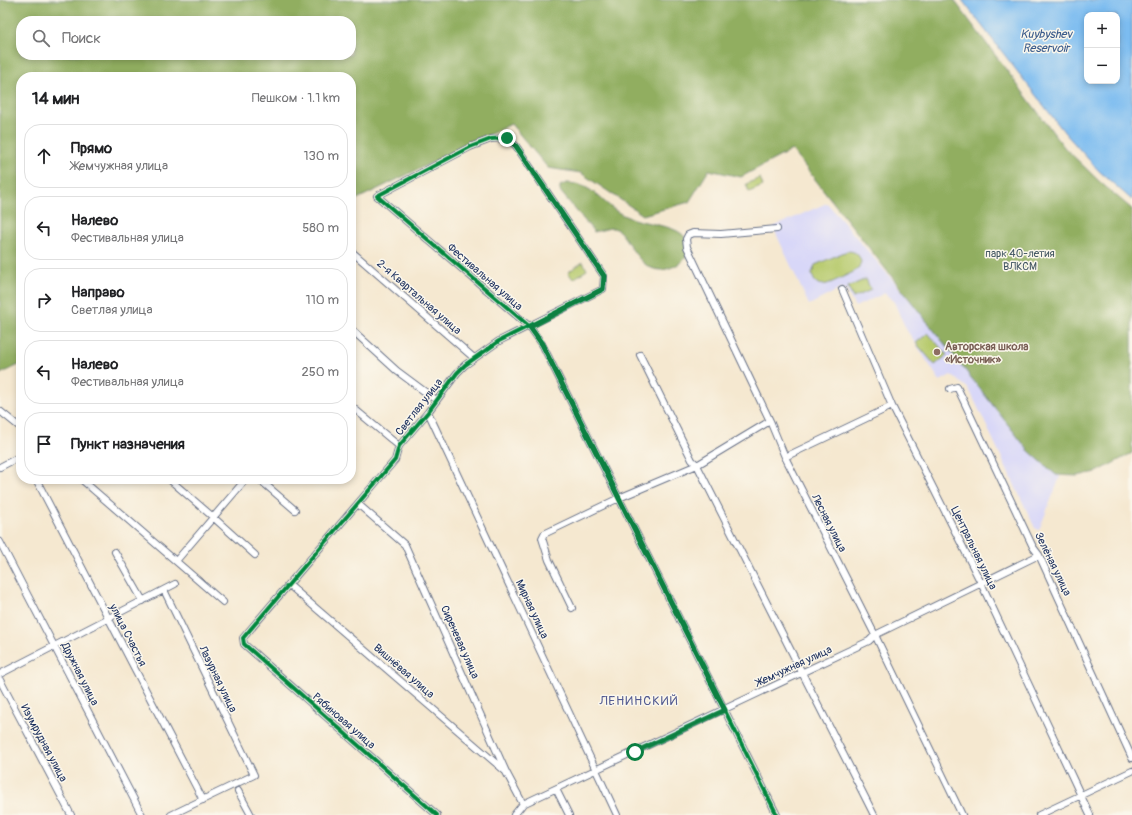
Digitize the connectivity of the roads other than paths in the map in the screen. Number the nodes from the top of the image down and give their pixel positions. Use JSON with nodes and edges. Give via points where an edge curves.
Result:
{"nodes":[{"id":1,"x":777,"y":229,"type":"dead end"},
{"id":2,"x":356,"y":255,"type":"edge"},
{"id":3,"x":603,"y":289,"type":"joint"},
{"id":4,"x":842,"y":289,"type":"dead end"},
{"id":5,"x":530,"y":327,"type":"junction"},
{"id":6,"x":356,"y":334,"type":"edge"},
{"id":7,"x":640,"y":355,"type":"dead end"},
{"id":8,"x":474,"y":358,"type":"junction"},
{"id":9,"x":950,"y":389,"type":"dead end"},
{"id":10,"x":436,"y":400,"type":"junction"},
{"id":11,"x":892,"y":406,"type":"junction"},
{"id":12,"x":356,"y":410,"type":"edge"},
{"id":13,"x":0,"y":411,"type":"edge"},
{"id":14,"x":428,"y":412,"type":"junction"},
{"id":15,"x":770,"y":422,"type":"junction"},
{"id":16,"x":16,"y":424,"type":"edge"},
{"id":17,"x":399,"y":446,"type":"junction"},
{"id":18,"x":785,"y":457,"type":"junction"},
{"id":19,"x":16,"y":459,"type":"edge"},
{"id":20,"x":697,"y":465,"type":"junction"},
{"id":21,"x":0,"y":467,"type":"edge"},
{"id":22,"x":39,"y":484,"type":"edge"},
{"id":23,"x":91,"y":484,"type":"edge"},
{"id":24,"x":175,"y":484,"type":"edge"},
{"id":25,"x":242,"y":484,"type":"edge"},
{"id":26,"x":265,"y":484,"type":"edge"},
{"id":27,"x":620,"y":498,"type":"junction"},
{"id":28,"x":358,"y":504,"type":"junction"},
{"id":29,"x":295,"y":510,"type":"dead end"},
{"id":30,"x":214,"y":517,"type":"junction"},
{"id":31,"x":0,"y":542,"type":"edge"},
{"id":32,"x":115,"y":552,"type":"dead end"},
{"id":33,"x":255,"y":555,"type":"dead end"},
{"id":34,"x":1039,"y":555,"type":"junction"},
{"id":35,"x":176,"y":561,"type":"junction"},
{"id":36,"x":981,"y":583,"type":"junction"},
{"id":37,"x":175,"y":584,"type":"dead end"},
{"id":38,"x":289,"y":585,"type":"junction"},
{"id":39,"x":164,"y":590,"type":"junction"},
{"id":40,"x":142,"y":601,"type":"junction"},
{"id":41,"x":223,"y":602,"type":"dead end"},
{"id":42,"x":572,"y":608,"type":"dead end"},
{"id":43,"x":108,"y":618,"type":"junction"},
{"id":44,"x":875,"y":635,"type":"junction"},
{"id":45,"x":243,"y":638,"type":"joint"},
{"id":46,"x":54,"y":646,"type":"junction"},
{"id":47,"x":802,"y":673,"type":"junction"},
{"id":48,"x":0,"y":674,"type":"edge"},
{"id":49,"x":0,"y":680,"type":"edge"},
{"id":50,"x":725,"y":710,"type":"junction"},
{"id":51,"x":1132,"y":758,"type":"edge"},
{"id":52,"x":597,"y":770,"type":"junction"},
{"id":53,"x":1132,"y":771,"type":"edge"},
{"id":54,"x":506,"y":772,"type":"junction"},
{"id":55,"x":556,"y":789,"type":"junction"},
{"id":56,"x":238,"y":791,"type":"dead end"},
{"id":57,"x":1081,"y":795,"type":"junction"},
{"id":58,"x":203,"y":800,"type":"junction"},
{"id":59,"x":523,"y":804,"type":"junction"},
{"id":60,"x":70,"y":815,"type":"edge"},
{"id":61,"x":142,"y":815,"type":"edge"},
{"id":62,"x":171,"y":815,"type":"edge"},
{"id":63,"x":251,"y":815,"type":"edge"},
{"id":64,"x":437,"y":815,"type":"edge"},
{"id":65,"x":514,"y":815,"type":"edge"},
{"id":66,"x":569,"y":815,"type":"edge"},
{"id":67,"x":617,"y":815,"type":"edge"},
{"id":68,"x":777,"y":815,"type":"edge"},
{"id":69,"x":874,"y":815,"type":"edge"},
{"id":70,"x":962,"y":815,"type":"edge"},
{"id":71,"x":1039,"y":815,"type":"edge"},
{"id":72,"x":1090,"y":815,"type":"edge"}],
"edges":[{"from":1,"to":15,"type":"street","name":"Лесная улица","via":[[721,234],[693,233],[686,239],[689,255]]},
{"from":2,"to":8,"type":"street","name":"2-я Квартальная улица"},
{"from":3,"to":5,"type":"street","name":"Светлая улица"},
{"from":3,"to":5,"type":"street","name":"Фестивальная улица","via":[[604,276],[516,146],[507,138],[491,139],[470,147],[377,196]]},
{"from":4,"to":11,"type":"street","name":"Центральная улица"},
{"from":5,"to":8,"type":"street","name":"Светлая улица"},
{"from":5,"to":27,"type":"street","name":"Фестивальная улица","via":[[542,344]]},
{"from":6,"to":10,"type":"street","via":[[397,371]]},
{"from":7,"to":20,"type":"street","via":[[692,460]]},
{"from":8,"to":10,"type":"street","name":"Светлая улица","via":[[457,373]]},
{"from":9,"to":34,"type":"street","name":"Зелёная улица","via":[[957,387]]},
{"from":10,"to":14,"type":"street","name":"Светлая улица"},
{"from":11,"to":18,"type":"street"},
{"from":11,"to":36,"type":"street","name":"Центральная улица"},
{"from":12,"to":17,"type":"street"},
{"from":13,"to":16,"type":"street"},
{"from":14,"to":17,"type":"street","name":"Светлая улица"},
{"from":14,"to":52,"type":"street","name":"Мирная улица"},
{"from":15,"to":18,"type":"street","name":"Лесная улица"},
{"from":15,"to":20,"type":"street"},
{"from":17,"to":28,"type":"street","name":"Светлая улица","via":[[395,460]]},
{"from":18,"to":44,"type":"street","name":"Лесная улица"},
{"from":19,"to":21,"type":"street"},
{"from":20,"to":27,"type":"street"},
{"from":20,"to":47,"type":"street"},
{"from":22,"to":43,"type":"street","name":"улица Счастья"},
{"from":23,"to":35,"type":"street"},
{"from":24,"to":30,"type":"street"},
{"from":25,"to":30,"type":"street"},
{"from":26,"to":29,"type":"street"},
{"from":27,"to":42,"type":"street","via":[[544,534],[542,538],[549,560]]},
{"from":27,"to":50,"type":"street","name":"Фестивальная улица"},
{"from":28,"to":38,"type":"street","name":"Светлая улица"},
{"from":28,"to":54,"type":"street","name":"Сиреневая улица","via":[[405,546]]},
{"from":30,"to":33,"type":"street"},
{"from":30,"to":35,"type":"street"},
{"from":31,"to":46,"type":"street","name":"Дружная улица"},
{"from":32,"to":40,"type":"street"},
{"from":34,"to":36,"type":"street","name":"Жемчужная улица"},
{"from":34,"to":51,"type":"street","name":"Зелёная улица"},
{"from":35,"to":41,"type":"street"},
{"from":36,"to":44,"type":"street","name":"Жемчужная улица"},
{"from":36,"to":57,"type":"street","name":"Центральная улица"},
{"from":37,"to":39,"type":"street"},
{"from":38,"to":45,"type":"street","name":"Светлая улица"},
{"from":38,"to":54,"type":"street","name":"Вишнёвая улица"},
{"from":39,"to":40,"type":"street"},
{"from":39,"to":58,"type":"street","name":"Лазурная улица","via":[[254,775]]},
{"from":40,"to":43,"type":"street"},
{"from":43,"to":46,"type":"street"},
{"from":43,"to":58,"type":"street","name":"улица Счастья"},
{"from":44,"to":47,"type":"street","name":"Жемчужная улица","via":[[869,641]]},
{"from":44,"to":70,"type":"street","name":"Лесная улица"},
{"from":45,"to":64,"type":"street","name":"Рябиновая улица","via":[[244,644],[250,650]]},
{"from":46,"to":48,"type":"street"},
{"from":46,"to":61,"type":"street","name":"Дружная улица"},
{"from":47,"to":50,"type":"street","name":"Жемчужная улица"},
{"from":47,"to":69,"type":"street"},
{"from":49,"to":60,"type":"street","name":"Изумрудная улица"},
{"from":50,"to":52,"type":"street","name":"Жемчужная улица"},
{"from":50,"to":68,"type":"street","name":"Фестивальная улица"},
{"from":52,"to":55,"type":"street","name":"Жемчужная улица"},
{"from":52,"to":67,"type":"street","name":"Мирная улица"},
{"from":53,"to":57,"type":"street"},
{"from":54,"to":59,"type":"street","name":"Сиреневая улица"},
{"from":55,"to":59,"type":"street","name":"Жемчужная улица"},
{"from":55,"to":66,"type":"street"},
{"from":56,"to":63,"type":"street"},
{"from":57,"to":71,"type":"street"},
{"from":57,"to":72,"type":"street","name":"Центральная улица"},
{"from":58,"to":62,"type":"street"},
{"from":59,"to":65,"type":"street"}]}
